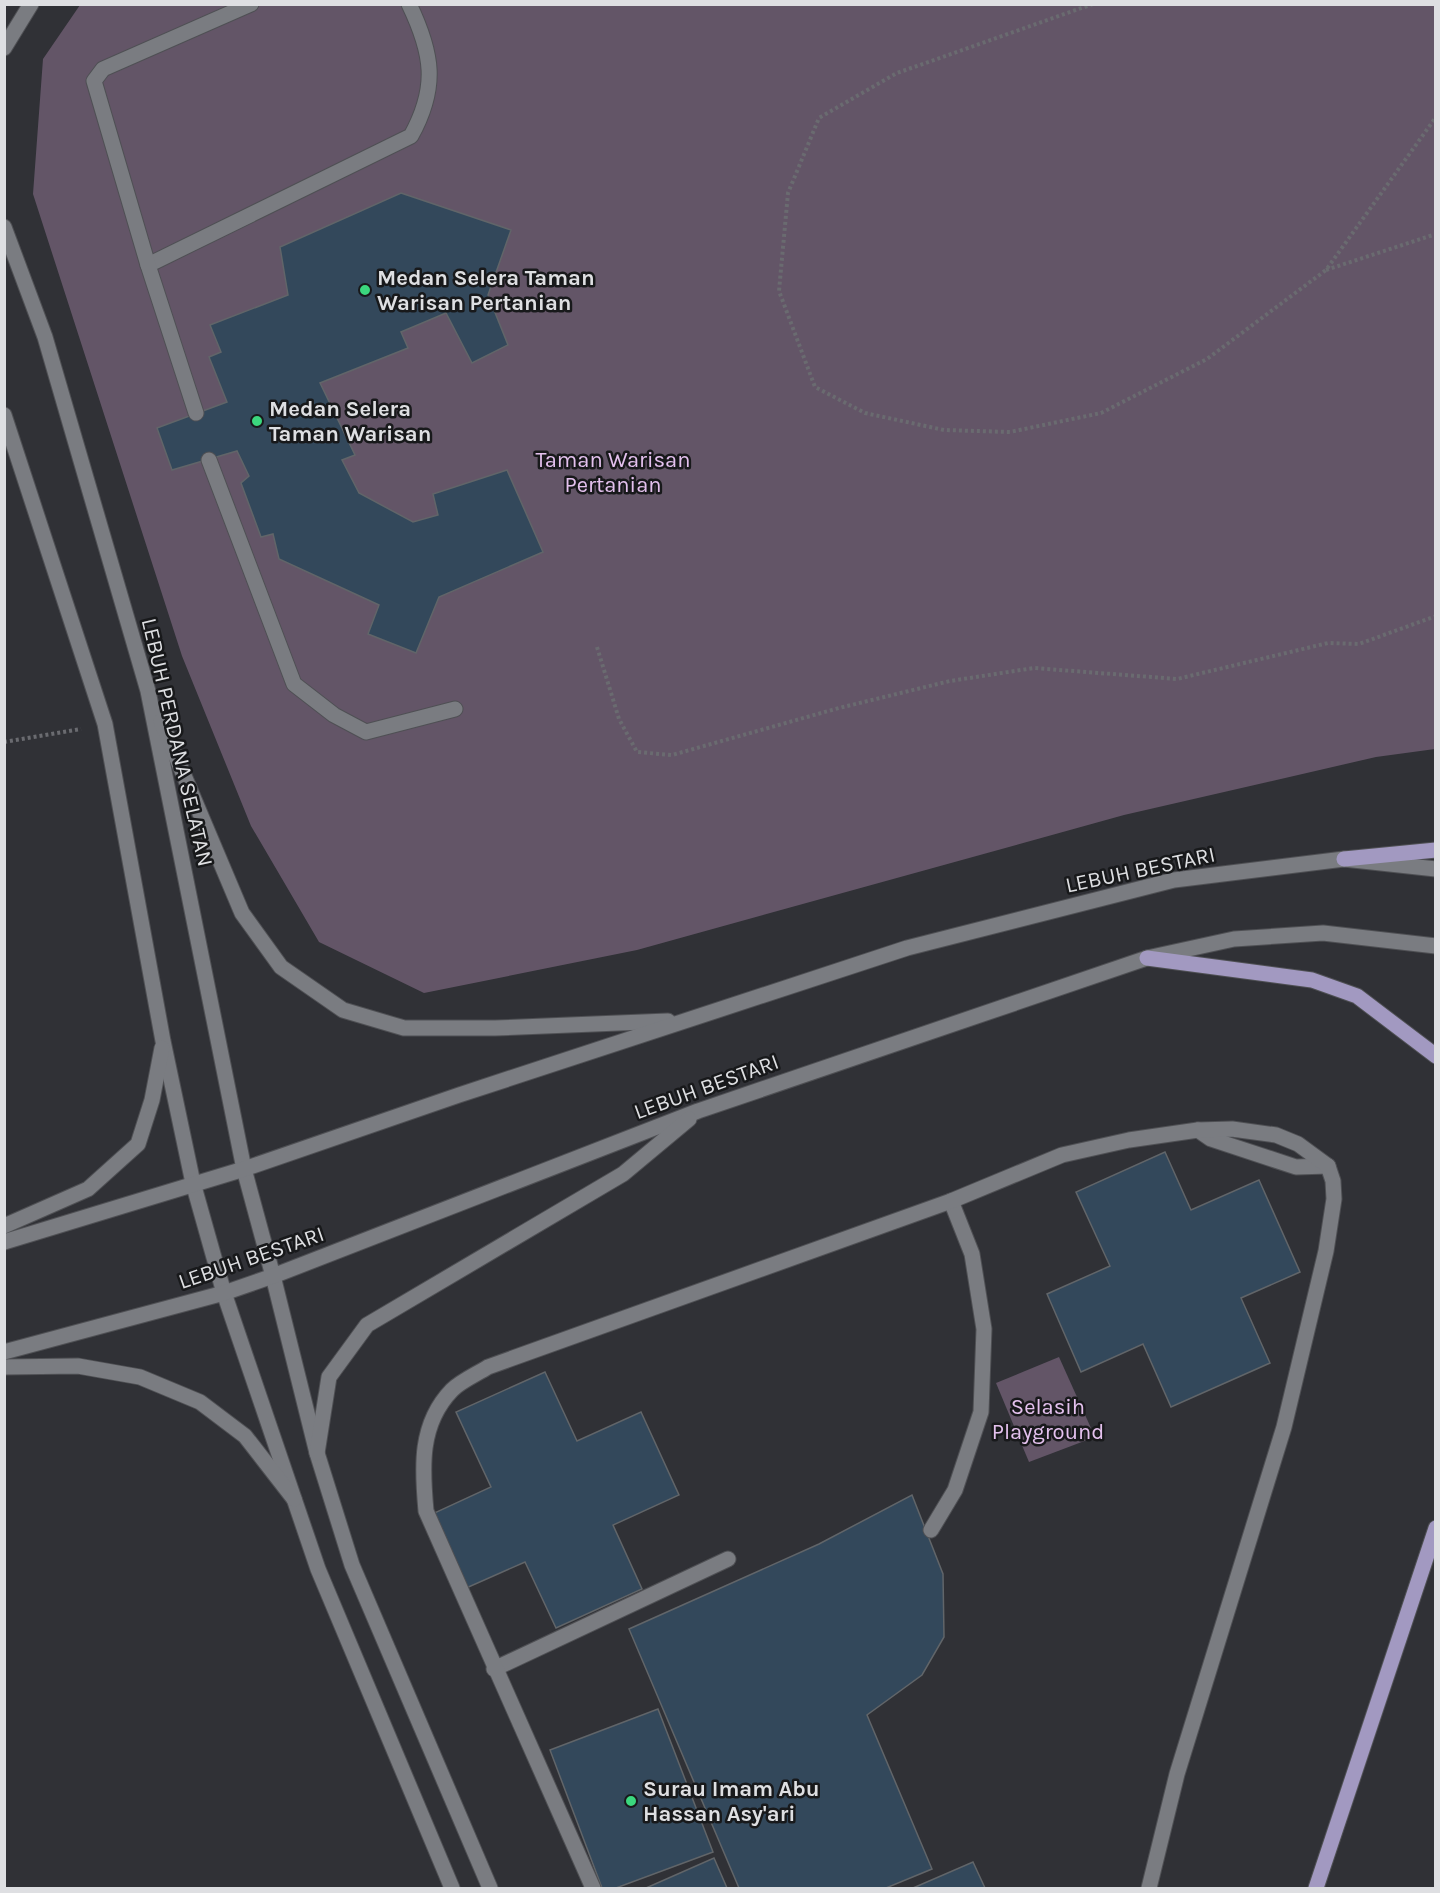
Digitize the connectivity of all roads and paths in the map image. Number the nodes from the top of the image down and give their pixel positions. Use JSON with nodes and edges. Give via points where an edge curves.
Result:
{"nodes":[{"id":1,"x":31,"y":4,"type":"edge"},
{"id":2,"x":251,"y":4,"type":"edge"},
{"id":3,"x":410,"y":4,"type":"edge"},
{"id":4,"x":1093,"y":4,"type":"edge"},
{"id":5,"x":4,"y":48,"type":"edge"},
{"id":6,"x":1436,"y":117,"type":"edge"},
{"id":7,"x":4,"y":227,"type":"edge"},
{"id":8,"x":1436,"y":234,"type":"edge"},
{"id":9,"x":148,"y":265,"type":"junction"},
{"id":10,"x":1326,"y":270,"type":"junction"},
{"id":11,"x":196,"y":414,"type":"dead end"},
{"id":12,"x":4,"y":415,"type":"edge"},
{"id":13,"x":209,"y":460,"type":"dead end"},
{"id":14,"x":1436,"y":616,"type":"edge"},
{"id":15,"x":597,"y":647,"type":"dead end"},
{"id":16,"x":148,"y":691,"type":"junction"},
{"id":17,"x":455,"y":709,"type":"dead end"},
{"id":18,"x":105,"y":724,"type":"junction"},
{"id":19,"x":4,"y":742,"type":"edge"},
{"id":20,"x":1436,"y":850,"type":"edge"},
{"id":21,"x":1344,"y":859,"type":"junction"},
{"id":22,"x":1436,"y":869,"type":"edge"},
{"id":23,"x":1436,"y":946,"type":"edge"},
{"id":24,"x":1147,"y":958,"type":"junction"},
{"id":25,"x":687,"y":1020,"type":"junction"},
{"id":26,"x":163,"y":1041,"type":"junction"},
{"id":27,"x":1436,"y":1056,"type":"edge"},
{"id":28,"x":698,"y":1111,"type":"junction"},
{"id":29,"x":1198,"y":1130,"type":"junction"},
{"id":30,"x":1328,"y":1166,"type":"junction"},
{"id":31,"x":244,"y":1169,"type":"junction"},
{"id":32,"x":193,"y":1183,"type":"junction"},
{"id":33,"x":951,"y":1201,"type":"junction"},
{"id":34,"x":4,"y":1226,"type":"edge"},
{"id":35,"x":4,"y":1242,"type":"edge"},
{"id":36,"x":273,"y":1276,"type":"junction"},
{"id":37,"x":224,"y":1293,"type":"junction"},
{"id":38,"x":4,"y":1352,"type":"edge"},
{"id":39,"x":4,"y":1367,"type":"edge"},
{"id":40,"x":317,"y":1453,"type":"junction"},
{"id":41,"x":294,"y":1499,"type":"junction"},
{"id":42,"x":1436,"y":1520,"type":"edge"},
{"id":43,"x":931,"y":1530,"type":"dead end"},
{"id":44,"x":1433,"y":1533,"type":"edge"},
{"id":45,"x":728,"y":1559,"type":"dead end"},
{"id":46,"x":494,"y":1669,"type":"junction"},
{"id":47,"x":452,"y":1888,"type":"edge"},
{"id":48,"x":490,"y":1888,"type":"edge"},
{"id":49,"x":593,"y":1888,"type":"edge"},
{"id":50,"x":1149,"y":1888,"type":"edge"},
{"id":51,"x":1316,"y":1888,"type":"edge"}],
"edges":[{"from":1,"to":5,"type":"main road"},
{"from":2,"to":9,"type":"main road","via":[[104,69],[94,81]]},
{"from":3,"to":9,"type":"main road","via":[[430,67],[424,112],[411,136]]},
{"from":4,"to":10,"type":"path","via":[[897,73],[819,118],[788,194],[779,291],[815,387],[865,414],[944,430],[1010,432],[1101,414],[1207,359]]},
{"from":6,"to":10,"type":"path"},
{"from":7,"to":16,"type":"main road","name":"LEBUH PERDANA SELATAN","via":[[45,337]]},
{"from":8,"to":10,"type":"path"},
{"from":9,"to":11,"type":"main road"},
{"from":12,"to":18,"type":"main road"},
{"from":13,"to":17,"type":"main road","via":[[294,684],[334,715],[366,732]]},
{"from":14,"to":15,"type":"path","via":[[1359,644],[1328,643],[1177,679],[1034,668],[950,681],[672,755],[637,752],[619,719]]},
{"from":16,"to":25,"type":"main road","via":[[242,913],[281,967],[343,1010],[404,1028]]},
{"from":16,"to":31,"type":"main road","name":"LEBUH PERDANA SELATAN"},
{"from":18,"to":19,"type":"path"},
{"from":18,"to":26,"type":"main road"},
{"from":20,"to":21,"type":"main road"},
{"from":21,"to":22,"type":"main road","name":"LEBUH BESTARI"},
{"from":21,"to":25,"type":"main road","name":"LEBUH BESTARI","via":[[1174,880],[907,948]]},
{"from":23,"to":24,"type":"main road","name":"LEBUH BESTARI","via":[[1323,933],[1234,939]]},
{"from":24,"to":27,"type":"main road","via":[[1312,980],[1357,996]]},
{"from":24,"to":28,"type":"main road","name":"LEBUH BESTARI"},
{"from":25,"to":31,"type":"main road","name":"LEBUH BESTARI"},
{"from":26,"to":32,"type":"main road"},
{"from":26,"to":34,"type":"main road","via":[[152,1100],[138,1144],[88,1190]]},
{"from":28,"to":36,"type":"main road","name":"LEBUH BESTARI"},
{"from":28,"to":40,"type":"main road","via":[[623,1174],[367,1325],[329,1377]]},
{"from":29,"to":30,"type":"main road","via":[[1211,1139],[1296,1167]]},
{"from":29,"to":30,"type":"main road","via":[[1232,1129],[1276,1136],[1298,1144]]},
{"from":29,"to":33,"type":"main road","via":[[1062,1155]]},
{"from":30,"to":50,"type":"main road","via":[[1334,1199],[1326,1251],[1287,1416],[1177,1774]]},
{"from":31,"to":32,"type":"main road","name":"LEBUH BESTARI"},
{"from":31,"to":36,"type":"main road","name":"LEBUH PERDANA SELATAN"},
{"from":32,"to":35,"type":"main road","name":"LEBUH BESTARI"},
{"from":32,"to":37,"type":"main road"},
{"from":33,"to":43,"type":"main road","via":[[972,1254],[984,1329],[981,1412],[955,1490]]},
{"from":33,"to":46,"type":"main road","via":[[488,1367],[452,1390],[430,1423],[422,1465],[426,1511]]},
{"from":36,"to":37,"type":"main road","name":"LEBUH BESTARI"},
{"from":36,"to":40,"type":"main road","name":"LEBUH PERDANA SELATAN"},
{"from":37,"to":38,"type":"main road","name":"LEBUH BESTARI"},
{"from":37,"to":41,"type":"main road"},
{"from":39,"to":41,"type":"main road","via":[[78,1366],[140,1377],[200,1402],[245,1436]]},
{"from":40,"to":48,"type":"main road","name":"LEBUH PERDANA SELATAN","via":[[356,1575]]},
{"from":41,"to":47,"type":"main road","via":[[355,1661]]},
{"from":42,"to":44,"type":"main road"},
{"from":44,"to":51,"type":"main road"},
{"from":45,"to":46,"type":"main road"},
{"from":46,"to":49,"type":"main road"}]}
